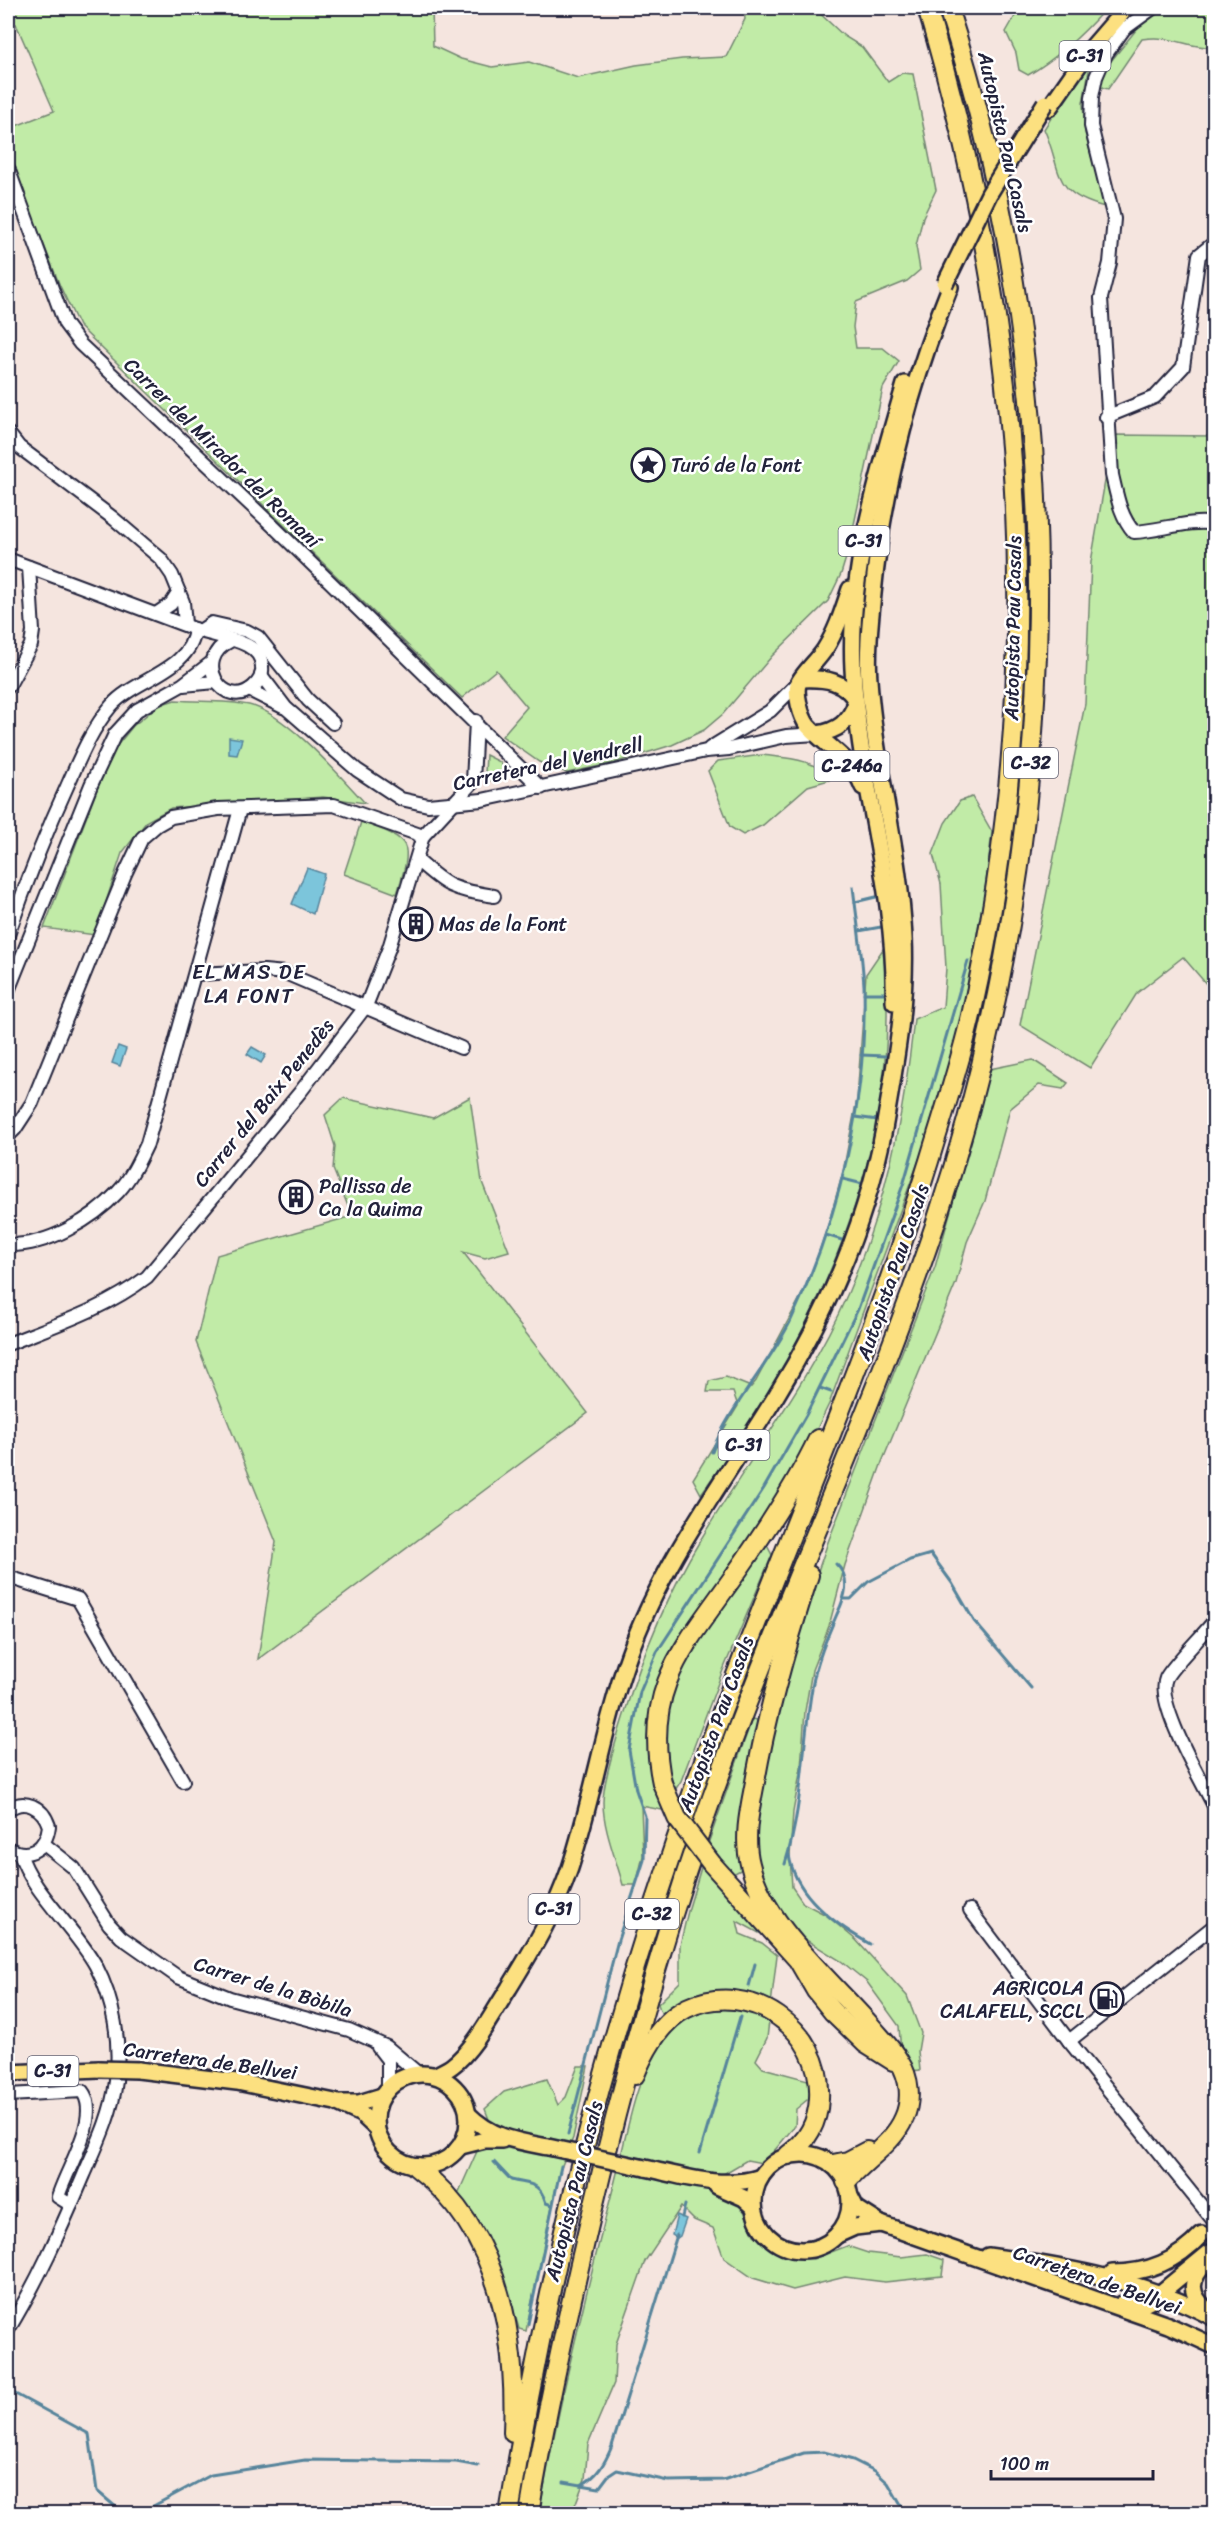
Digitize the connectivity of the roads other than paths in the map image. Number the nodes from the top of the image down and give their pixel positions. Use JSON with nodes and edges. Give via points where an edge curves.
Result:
{"nodes":[{"id":1,"x":927,"y":8,"type":"edge"},
{"id":2,"x":948,"y":8,"type":"edge"},
{"id":3,"x":1117,"y":8,"type":"edge"},
{"id":4,"x":1126,"y":8,"type":"edge"},
{"id":5,"x":1153,"y":8,"type":"edge"},
{"id":6,"x":1047,"y":106,"type":"junction"},
{"id":7,"x":8,"y":168,"type":"edge"},
{"id":8,"x":1215,"y":243,"type":"edge"},
{"id":9,"x":948,"y":285,"type":"junction"},
{"id":10,"x":906,"y":384,"type":"junction"},
{"id":11,"x":1106,"y":417,"type":"junction"},
{"id":12,"x":8,"y":433,"type":"edge"},
{"id":13,"x":1215,"y":524,"type":"edge"},
{"id":14,"x":8,"y":559,"type":"edge"},
{"id":15,"x":29,"y":567,"type":"junction"},
{"id":16,"x":874,"y":578,"type":"junction"},
{"id":17,"x":179,"y":592,"type":"junction"},
{"id":18,"x":156,"y":614,"type":"junction"},
{"id":19,"x":193,"y":628,"type":"junction"},
{"id":20,"x":230,"y":641,"type":"junction"},
{"id":21,"x":214,"y":658,"type":"junction"},
{"id":22,"x":261,"y":675,"type":"junction"},
{"id":23,"x":800,"y":681,"type":"junction"},
{"id":24,"x":216,"y":682,"type":"junction"},
{"id":25,"x":182,"y":685,"type":"junction"},
{"id":26,"x":8,"y":687,"type":"edge"},
{"id":27,"x":249,"y":690,"type":"junction"},
{"id":28,"x":856,"y":702,"type":"junction"},
{"id":29,"x":286,"y":708,"type":"junction"},
{"id":30,"x":476,"y":722,"type":"junction"},
{"id":31,"x":333,"y":723,"type":"dead end"},
{"id":32,"x":817,"y":734,"type":"junction"},
{"id":33,"x":706,"y":751,"type":"junction"},
{"id":34,"x":541,"y":788,"type":"junction"},
{"id":35,"x":454,"y":804,"type":"junction"},
{"id":36,"x":240,"y":808,"type":"junction"},
{"id":37,"x":871,"y":810,"type":"junction"},
{"id":38,"x":890,"y":822,"type":"junction"},
{"id":39,"x":423,"y":836,"type":"junction"},
{"id":40,"x":417,"y":860,"type":"junction"},
{"id":41,"x":494,"y":896,"type":"dead end"},
{"id":42,"x":8,"y":934,"type":"edge"},
{"id":43,"x":195,"y":974,"type":"junction"},
{"id":44,"x":8,"y":991,"type":"edge"},
{"id":45,"x":366,"y":1006,"type":"junction"},
{"id":46,"x":461,"y":1048,"type":"dead end"},
{"id":47,"x":891,"y":1079,"type":"junction"},
{"id":48,"x":8,"y":1136,"type":"edge"},
{"id":49,"x":8,"y":1245,"type":"edge"},
{"id":50,"x":8,"y":1344,"type":"edge"},
{"id":51,"x":850,"y":1384,"type":"junction"},
{"id":52,"x":831,"y":1498,"type":"junction"},
{"id":53,"x":8,"y":1577,"type":"edge"},
{"id":54,"x":1215,"y":1621,"type":"edge"},
{"id":55,"x":183,"y":1781,"type":"dead end"},
{"id":56,"x":1215,"y":1806,"type":"edge"},
{"id":57,"x":8,"y":1810,"type":"edge"},
{"id":58,"x":44,"y":1844,"type":"junction"},
{"id":59,"x":8,"y":1848,"type":"edge"},
{"id":60,"x":20,"y":1853,"type":"junction"},
{"id":61,"x":970,"y":1910,"type":"dead end"},
{"id":62,"x":1215,"y":1926,"type":"edge"},
{"id":63,"x":369,"y":2038,"type":"junction"},
{"id":64,"x":1069,"y":2041,"type":"junction"},
{"id":65,"x":471,"y":2045,"type":"junction"},
{"id":66,"x":8,"y":2073,"type":"edge"},
{"id":67,"x":419,"y":2074,"type":"junction"},
{"id":68,"x":436,"y":2075,"type":"junction"},
{"id":69,"x":385,"y":2092,"type":"junction"},
{"id":70,"x":460,"y":2093,"type":"junction"},
{"id":71,"x":8,"y":2095,"type":"edge"},
{"id":72,"x":335,"y":2102,"type":"junction"},
{"id":73,"x":618,"y":2105,"type":"junction"},
{"id":74,"x":468,"y":2114,"type":"junction"},
{"id":75,"x":376,"y":2128,"type":"junction"},
{"id":76,"x":511,"y":2140,"type":"junction"},
{"id":77,"x":461,"y":2146,"type":"junction"},
{"id":78,"x":788,"y":2155,"type":"junction"},
{"id":79,"x":833,"y":2164,"type":"junction"},
{"id":80,"x":416,"y":2167,"type":"junction"},
{"id":81,"x":761,"y":2177,"type":"junction"},
{"id":82,"x":706,"y":2181,"type":"junction"},
{"id":83,"x":848,"y":2189,"type":"junction"},
{"id":84,"x":71,"y":2205,"type":"junction"},
{"id":85,"x":754,"y":2207,"type":"junction"},
{"id":86,"x":1214,"y":2219,"type":"edge"},
{"id":87,"x":881,"y":2224,"type":"junction"},
{"id":88,"x":1202,"y":2234,"type":"junction"},
{"id":89,"x":837,"y":2235,"type":"junction"},
{"id":90,"x":966,"y":2253,"type":"junction"},
{"id":91,"x":1213,"y":2255,"type":"edge"},
{"id":92,"x":1094,"y":2273,"type":"junction"},
{"id":93,"x":1062,"y":2289,"type":"junction"},
{"id":94,"x":1160,"y":2293,"type":"junction"},
{"id":95,"x":1215,"y":2317,"type":"edge"},
{"id":96,"x":8,"y":2330,"type":"edge"},
{"id":97,"x":1215,"y":2346,"type":"edge"},
{"id":98,"x":517,"y":2464,"type":"junction"},
{"id":99,"x":508,"y":2514,"type":"edge"},
{"id":100,"x":529,"y":2514,"type":"edge"}],
"edges":[{"from":1,"to":51,"type":"highway","name":"Autopista Pau Casals","number":"C-32","via":[[976,193],[1005,366],[1018,578],[1013,737],[1001,850],[972,1015],[915,1207]]},
{"from":2,"to":52,"type":"highway","name":"Autopista Pau Casals","number":"C-32","via":[[989,157],[1011,269],[1025,370],[1034,461],[1039,599],[1033,737],[1015,898],[975,1086],[916,1279]]},
{"from":3,"to":6,"type":"main road","number":"C-31"},
{"from":4,"to":6,"type":"main road","number":"C-31"},
{"from":5,"to":11,"type":"street","via":[[1124,29],[1106,54],[1092,97],[1091,126],[1114,219],[1110,263],[1101,298]]},
{"from":6,"to":9,"type":"main road","number":"C-31"},
{"from":7,"to":30,"type":"street","name":"Carrer del Mirador del Romaní","via":[[65,324],[80,344]]},
{"from":8,"to":11,"type":"street","via":[[1199,255],[1183,367],[1155,397]]},
{"from":9,"to":10,"type":"main road","number":"C-31"},
{"from":9,"to":16,"type":"main road","number":"C-31","via":[[915,386],[888,497]]},
{"from":10,"to":23,"type":"main road","number":"C-246a","via":[[873,476],[840,621]]},
{"from":10,"to":28,"type":"main road","number":"C-31","via":[[886,449],[861,561],[852,641]]},
{"from":11,"to":13,"type":"street","via":[[1114,485],[1134,532],[1204,522]]},
{"from":12,"to":17,"type":"street","via":[[27,453],[141,540],[161,559]]},
{"from":14,"to":15,"type":"street"},
{"from":15,"to":18,"type":"street"},
{"from":15,"to":26,"type":"street","via":[[31,645]]},
{"from":16,"to":28,"type":"main road","via":[[861,633],[861,692]]},
{"from":16,"to":38,"type":"main road","number":"C-31","via":[[869,680]]},
{"from":17,"to":18,"type":"street","via":[[171,604]]},
{"from":17,"to":19,"type":"street"},
{"from":18,"to":19,"type":"street"},
{"from":19,"to":20,"type":"street"},
{"from":19,"to":21,"type":"street"},
{"from":19,"to":31,"type":"street","via":[[212,623],[258,637],[308,700]]},
{"from":19,"to":42,"type":"street","via":[[190,648],[178,661],[135,685],[116,701],[91,734]]},
{"from":20,"to":21,"type":"street","via":[[221,645]]},
{"from":20,"to":22,"type":"street","via":[[238,640],[257,652]]},
{"from":21,"to":24,"type":"street"},
{"from":21,"to":25,"type":"street"},
{"from":22,"to":27,"type":"street"},
{"from":22,"to":29,"type":"street","name":"Carretera del Vendrell"},
{"from":23,"to":28,"type":"main road","via":[[838,682]]},
{"from":23,"to":32,"type":"main road","via":[[803,717]]},
{"from":23,"to":33,"type":"street","name":"Carretera del Vendrell","number":"C-246a","via":[[770,711]]},
{"from":24,"to":25,"type":"street"},
{"from":24,"to":27,"type":"street","via":[[235,693]]},
{"from":25,"to":44,"type":"street","via":[[137,710],[106,748]]},
{"from":27,"to":29,"type":"street","name":"Carretera del Vendrell"},
{"from":28,"to":32,"type":"main road","via":[[849,720],[837,729]]},
{"from":28,"to":37,"type":"main road","number":"C-31"},
{"from":28,"to":38,"type":"main road","via":[[863,711],[880,802]]},
{"from":29,"to":35,"type":"street","name":"Carretera del Vendrell","number":"C-246a","via":[[385,790],[401,799],[428,805]]},
{"from":30,"to":34,"type":"street","name":"Carrer del Mirador del Romaní"},
{"from":30,"to":35,"type":"street","via":[[473,782]]},
{"from":32,"to":33,"type":"street","name":"Carretera del Vendrell","number":"C-246a"},
{"from":32,"to":37,"type":"main road","number":"C-246a","via":[[844,756],[858,774]]},
{"from":33,"to":34,"type":"street","name":"Carretera del Vendrell","number":"C-246a"},
{"from":34,"to":35,"type":"street","name":"Carretera del Vendrell","number":"C-246a"},
{"from":35,"to":39,"type":"street"},
{"from":36,"to":39,"type":"street","via":[[334,805]]},
{"from":36,"to":43,"type":"street"},
{"from":36,"to":48,"type":"street","via":[[171,817],[142,838],[32,1103]]},
{"from":37,"to":47,"type":"main road","number":"C-31","via":[[892,954]]},
{"from":38,"to":47,"type":"main road","number":"C-31","via":[[902,903],[905,971],[903,1014]]},
{"from":39,"to":40,"type":"street","name":"Carrer del Baix Penedès"},
{"from":40,"to":41,"type":"street","via":[[456,890]]},
{"from":40,"to":45,"type":"street","name":"Carrer del Baix Penedès"},
{"from":43,"to":45,"type":"street","via":[[285,973]]},
{"from":43,"to":49,"type":"street","via":[[147,1144],[135,1169],[118,1192],[89,1216],[57,1235]]},
{"from":45,"to":46,"type":"street"},
{"from":45,"to":50,"type":"street","name":"Carrer del Baix Penedès","via":[[147,1277],[97,1308]]},
{"from":47,"to":65,"type":"main road","number":"C-31","via":[[874,1173],[832,1292],[800,1356],[693,1524],[656,1593],[618,1689],[588,1808],[557,1902],[533,1949]]},
{"from":51,"to":79,"type":"highway","bridge":true,"via":[[831,1410],[767,1528],[670,1672],[657,1718],[656,1743],[662,1783],[677,1818],[712,1864],[798,1960],[832,2011],[866,2044],[893,2061],[901,2077],[903,2102],[891,2130],[859,2156]]},
{"from":51,"to":98,"type":"highway","name":"Autopista Pau Casals","number":"C-32","via":[[719,1720],[639,1955],[576,2178]]},
{"from":52,"to":73,"type":"highway","name":"Autopista Pau Casals","number":"C-32","via":[[777,1624],[705,1818]]},
{"from":52,"to":83,"type":"highway","via":[[770,1706],[749,1817],[748,1844],[751,1870],[762,1900],[887,2045],[906,2076],[908,2105],[896,2132],[860,2164]]},
{"from":53,"to":55,"type":"street","via":[[78,1599]]},
{"from":54,"to":56,"type":"street","via":[[1166,1678],[1165,1695],[1173,1725]]},
{"from":57,"to":58,"type":"street","via":[[21,1804],[40,1810],[49,1826]]},
{"from":58,"to":60,"type":"street","via":[[35,1852]]},
{"from":58,"to":63,"type":"street","name":"Carrer de la Bòbila","via":[[74,1868],[121,1937],[178,1977],[230,1998],[322,2021]]},
{"from":59,"to":60,"type":"street"},
{"from":60,"to":84,"type":"street","via":[[24,1868],[73,1930],[95,1966],[113,2016],[118,2060],[112,2102]]},
{"from":61,"to":64,"type":"street"},
{"from":62,"to":64,"type":"street"},
{"from":63,"to":67,"type":"street","name":"Carrer de la Bòbila"},
{"from":63,"to":69,"type":"street","via":[[388,2060]]},
{"from":64,"to":86,"type":"street"},
{"from":65,"to":68,"type":"main road","number":"C-31","via":[[454,2065]]},
{"from":65,"to":70,"type":"main road","number":"C-31","via":[[460,2069]]},
{"from":66,"to":72,"type":"main road","name":"Carretera de Bellvei","number":"C-31","bridge":true,"via":[[138,2070],[237,2082]]},
{"from":67,"to":68,"type":"main road"},
{"from":67,"to":69,"type":"main road","via":[[402,2078]]},
{"from":68,"to":70,"type":"main road"},
{"from":69,"to":72,"type":"main road","name":"Carretera de Bellvei","via":[[359,2103]]},
{"from":69,"to":75,"type":"main road","via":[[376,2112]]},
{"from":70,"to":74,"type":"main road","number":"C-31"},
{"from":71,"to":84,"type":"street","via":[[82,2091],[89,2099],[86,2125],[58,2197]]},
{"from":72,"to":75,"type":"main road","name":"Carretera de Bellvei","number":"C-31","via":[[361,2114]]},
{"from":73,"to":78,"type":"highway","via":[[647,2048],[662,2028],[686,2009],[724,2000],[751,2004],[768,2009],[795,2029],[811,2052],[818,2078],[816,2120],[809,2136]]},
{"from":73,"to":100,"type":"highway","name":"Autopista Pau Casals","number":"C-32","via":[[558,2352]]},
{"from":74,"to":76,"type":"main road","via":[[486,2130]]},
{"from":74,"to":77,"type":"main road"},
{"from":75,"to":80,"type":"main road","number":"C-31","via":[[390,2154]]},
{"from":76,"to":77,"type":"main road","via":[[485,2140]]},
{"from":76,"to":82,"type":"main road","bridge":true},
{"from":77,"to":80,"type":"main road","via":[[446,2160]]},
{"from":78,"to":79,"type":"main road","via":[[806,2153]]},
{"from":78,"to":81,"type":"main road","via":[[774,2162]]},
{"from":79,"to":83,"type":"main road"},
{"from":80,"to":98,"type":"highway","via":[[443,2189],[459,2210],[475,2236],[501,2297],[514,2367],[512,2449]]},
{"from":81,"to":82,"type":"main road","via":[[745,2182]]},
{"from":81,"to":85,"type":"main road"},
{"from":82,"to":85,"type":"main road","via":[[744,2198]]},
{"from":83,"to":87,"type":"main road","name":"Carretera de Bellvei","via":[[856,2208]]},
{"from":83,"to":89,"type":"main road","via":[[848,2218]]},
{"from":84,"to":96,"type":"street"},
{"from":85,"to":89,"type":"main road","via":[[761,2229],[777,2244],[801,2251],[821,2247]]},
{"from":86,"to":88,"type":"street"},
{"from":87,"to":89,"type":"main road","name":"Carretera de Bellvei","via":[[855,2227]]},
{"from":87,"to":90,"type":"main road","name":"Carretera de Bellvei"},
{"from":88,"to":91,"type":"street","via":[[1204,2248]]},
{"from":88,"to":92,"type":"main road","via":[[1187,2250],[1148,2270]]},
{"from":90,"to":92,"type":"main road","name":"Carretera de Bellvei"},
{"from":90,"to":93,"type":"main road","name":"Carretera de Bellvei"},
{"from":91,"to":94,"type":"main road"},
{"from":91,"to":95,"type":"main road","via":[[1195,2275],[1193,2289],[1197,2302]]},
{"from":92,"to":94,"type":"main road","name":"Carretera de Bellvei"},
{"from":93,"to":94,"type":"main road","via":[[1083,2290],[1125,2305],[1142,2305]]},
{"from":93,"to":97,"type":"main road","name":"Carretera de Bellvei","via":[[1168,2325]]},
{"from":94,"to":95,"type":"main road","name":"Carretera de Bellvei"},
{"from":98,"to":99,"type":"highway","name":"Autopista Pau Casals","number":"C-32"}]}
